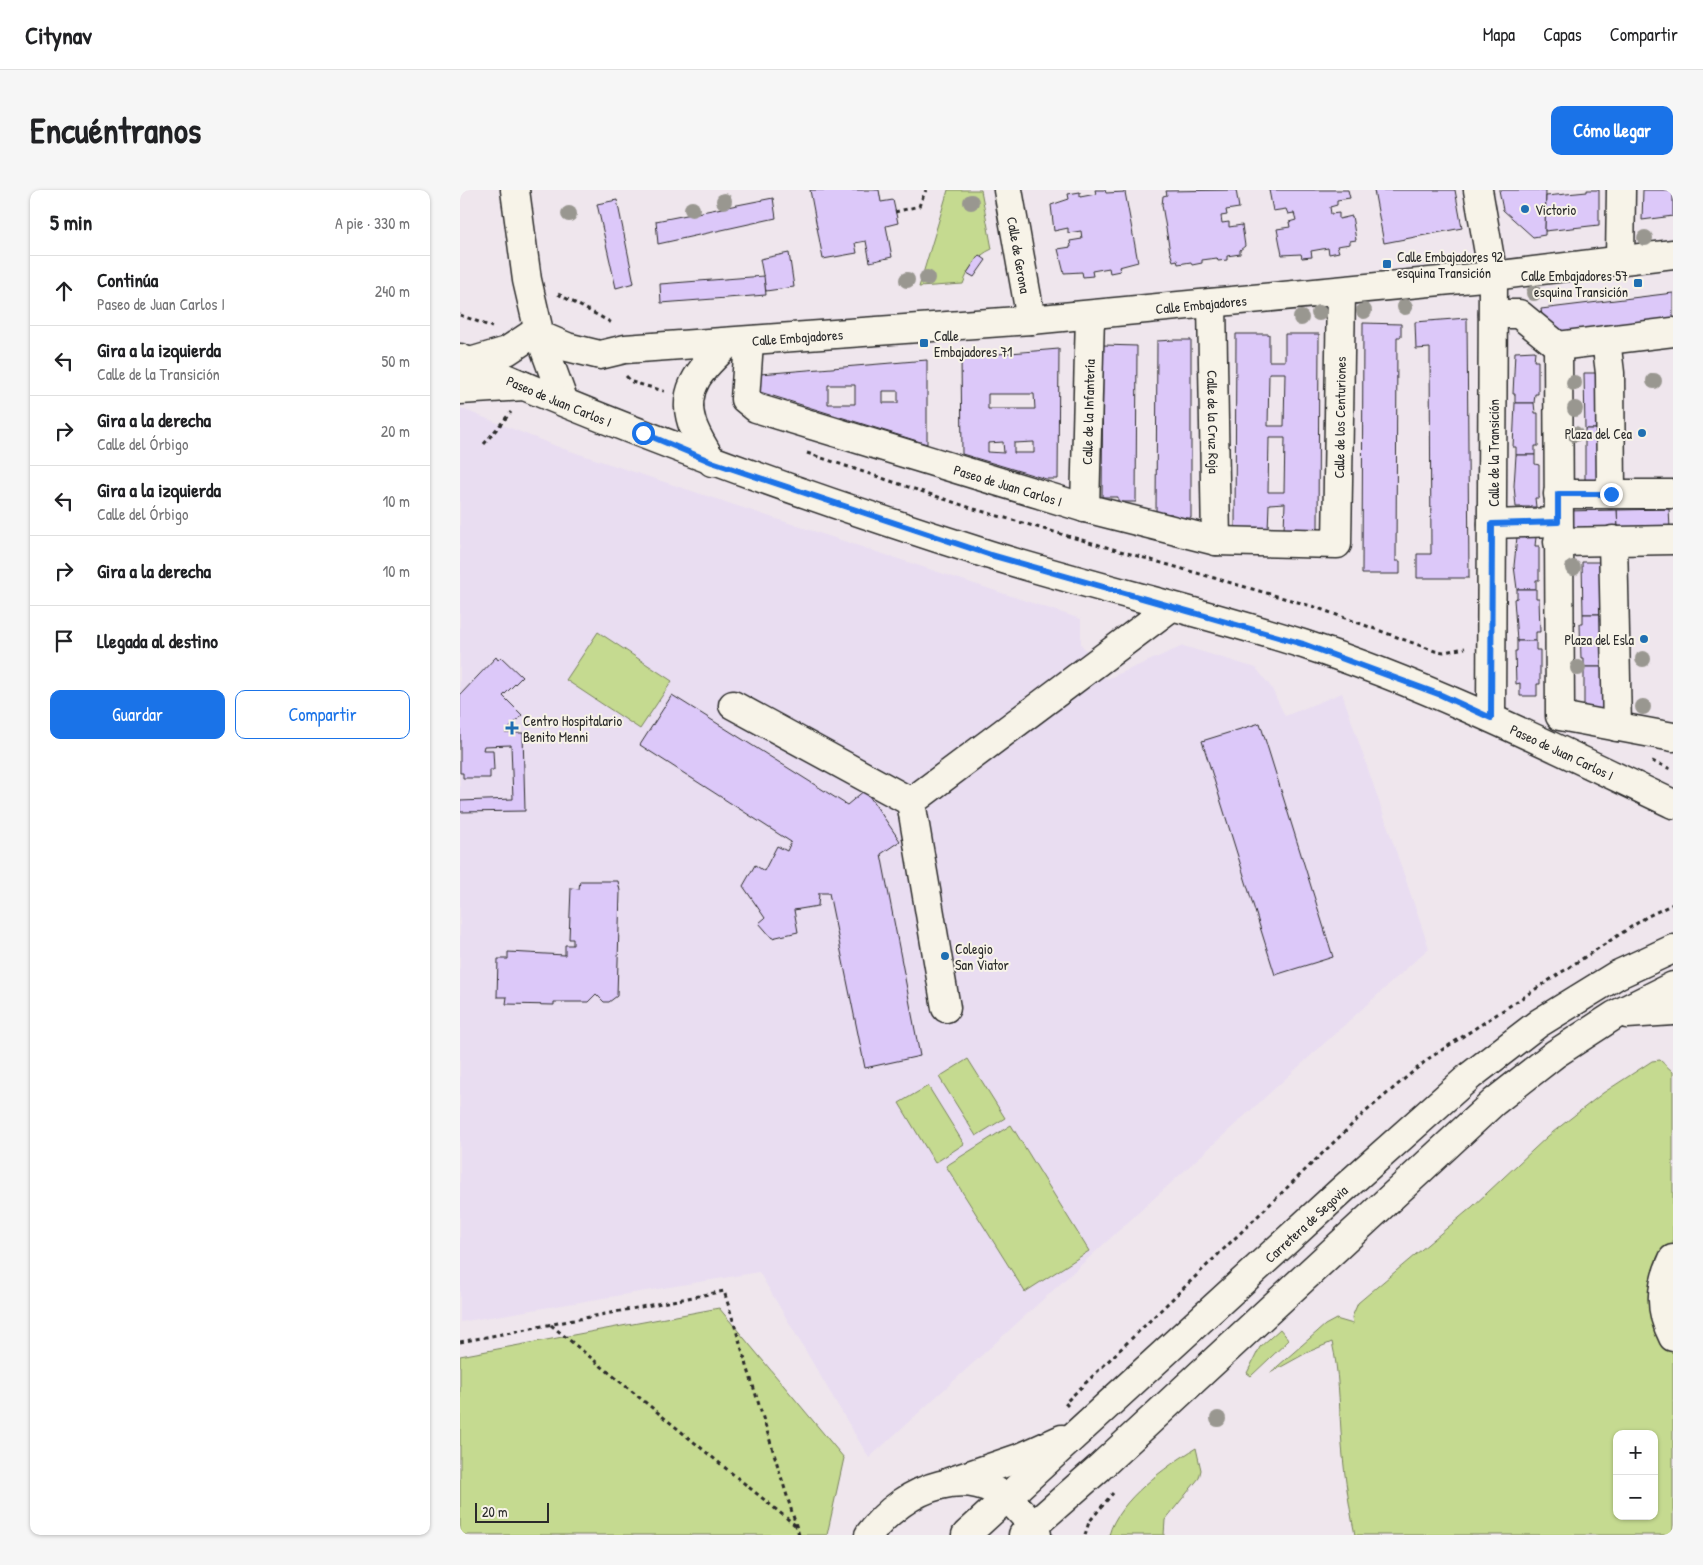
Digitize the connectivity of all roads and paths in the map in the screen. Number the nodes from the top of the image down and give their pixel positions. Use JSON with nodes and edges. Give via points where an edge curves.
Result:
{"nodes":[{"id":1,"x":515,"y":190,"type":"edge"},
{"id":2,"x":926,"y":190,"type":"edge"},
{"id":3,"x":1008,"y":190,"type":"edge"},
{"id":4,"x":1478,"y":190,"type":"edge"},
{"id":5,"x":1620,"y":190,"type":"edge"},
{"id":6,"x":895,"y":212,"type":"dead end"},
{"id":7,"x":1673,"y":254,"type":"edge"},
{"id":8,"x":1620,"y":260,"type":"junction"},
{"id":9,"x":1493,"y":276,"type":"junction"},
{"id":10,"x":1341,"y":291,"type":"junction"},
{"id":11,"x":1212,"y":303,"type":"junction"},
{"id":12,"x":1493,"y":314,"type":"junction"},
{"id":13,"x":1090,"y":315,"type":"junction"},
{"id":14,"x":1031,"y":320,"type":"junction"},
{"id":15,"x":1673,"y":332,"type":"edge"},
{"id":16,"x":540,"y":336,"type":"junction"},
{"id":17,"x":1606,"y":340,"type":"junction"},
{"id":18,"x":739,"y":342,"type":"junction"},
{"id":19,"x":1558,"y":346,"type":"junction"},
{"id":20,"x":463,"y":363,"type":"edge"},
{"id":21,"x":527,"y":387,"type":"junction"},
{"id":22,"x":460,"y":390,"type":"edge"},
{"id":23,"x":564,"y":402,"type":"junction"},
{"id":24,"x":484,"y":444,"type":"dead end"},
{"id":25,"x":712,"y":462,"type":"junction"},
{"id":26,"x":1558,"y":494,"type":"junction"},
{"id":27,"x":1611,"y":494,"type":"junction"},
{"id":28,"x":1673,"y":494,"type":"edge"},
{"id":29,"x":1085,"y":508,"type":"junction"},
{"id":30,"x":1492,"y":524,"type":"junction"},
{"id":31,"x":1558,"y":532,"type":"junction"},
{"id":32,"x":1216,"y":540,"type":"junction"},
{"id":33,"x":1612,"y":540,"type":"junction"},
{"id":34,"x":1337,"y":544,"type":"joint"},
{"id":35,"x":1673,"y":547,"type":"edge"},
{"id":36,"x":1171,"y":607,"type":"junction"},
{"id":37,"x":733,"y":705,"type":"dead end"},
{"id":38,"x":1491,"y":718,"type":"junction"},
{"id":39,"x":1617,"y":726,"type":"junction"},
{"id":40,"x":1673,"y":737,"type":"edge"},
{"id":41,"x":911,"y":802,"type":"junction"},
{"id":42,"x":1673,"y":804,"type":"edge"},
{"id":43,"x":1673,"y":948,"type":"edge"},
{"id":44,"x":1673,"y":986,"type":"edge"},
{"id":45,"x":946,"y":1008,"type":"dead end"},
{"id":46,"x":1673,"y":1011,"type":"edge"},
{"id":47,"x":1615,"y":1015,"type":"junction"},
{"id":48,"x":1673,"y":1259,"type":"edge"},
{"id":49,"x":551,"y":1325,"type":"junction"},
{"id":50,"x":1673,"y":1337,"type":"edge"},
{"id":51,"x":460,"y":1342,"type":"edge"},
{"id":52,"x":1086,"y":1427,"type":"junction"},
{"id":53,"x":949,"y":1482,"type":"junction"},
{"id":54,"x":1008,"y":1498,"type":"junction"},
{"id":55,"x":795,"y":1525,"type":"junction"},
{"id":56,"x":1031,"y":1532,"type":"edge"},
{"id":57,"x":799,"y":1535,"type":"edge"},
{"id":58,"x":869,"y":1535,"type":"edge"},
{"id":59,"x":966,"y":1535,"type":"edge"}],
"edges":[{"from":1,"to":16,"type":"street","via":[[524,263]]},
{"from":2,"to":6,"type":"path","via":[[919,206]]},
{"from":3,"to":14,"type":"street","name":"Calle de Gerona"},
{"from":4,"to":9,"type":"street","name":"Calle de la Transición"},
{"from":5,"to":8,"type":"street"},
{"from":7,"to":8,"type":"street","name":"Calle Embajadores"},
{"from":8,"to":9,"type":"street","name":"Calle Embajadores"},
{"from":9,"to":10,"type":"street","name":"Calle Embajadores"},
{"from":9,"to":12,"type":"street","name":"Calle de la Transición"},
{"from":10,"to":11,"type":"street","name":"Calle Embajadores"},
{"from":10,"to":34,"type":"street","name":"Calle de los Centuriones"},
{"from":11,"to":13,"type":"street","name":"Calle Embajadores"},
{"from":11,"to":32,"type":"street","name":"Calle de la Cruz Roja"},
{"from":12,"to":19,"type":"street","via":[[1519,314]]},
{"from":12,"to":30,"type":"street","name":"Calle de la Transición"},
{"from":13,"to":14,"type":"street","name":"Calle Embajadores"},
{"from":13,"to":29,"type":"street","name":"Calle de la Infantería"},
{"from":14,"to":18,"type":"street","name":"Calle Embajadores"},
{"from":15,"to":17,"type":"street"},
{"from":16,"to":18,"type":"street","name":"Calle Embajadores","via":[[567,347],[600,354],[624,349]]},
{"from":16,"to":20,"type":"street","via":[[534,333],[507,351]]},
{"from":16,"to":23,"type":"street"},
{"from":17,"to":19,"type":"street"},
{"from":17,"to":27,"type":"street","via":[[1610,373]]},
{"from":18,"to":25,"type":"street","via":[[694,378],[690,399],[691,422]]},
{"from":18,"to":29,"type":"street","name":"Paseo de Juan Carlos I","via":[[745,399],[756,408]]},
{"from":19,"to":26,"type":"street"},
{"from":20,"to":21,"type":"street","name":"Paseo de Juan Carlos I"},
{"from":21,"to":22,"type":"street"},
{"from":21,"to":23,"type":"street","name":"Paseo de Juan Carlos I"},
{"from":21,"to":24,"type":"path"},
{"from":23,"to":25,"type":"street","name":"Paseo de Juan Carlos I"},
{"from":25,"to":36,"type":"street","name":"Paseo de Juan Carlos I","via":[[991,555]]},
{"from":26,"to":27,"type":"street"},
{"from":26,"to":31,"type":"street"},
{"from":27,"to":28,"type":"street"},
{"from":29,"to":32,"type":"street","name":"Paseo de Juan Carlos I"},
{"from":30,"to":31,"type":"street"},
{"from":30,"to":38,"type":"street","name":"Calle de la Transición"},
{"from":31,"to":33,"type":"street"},
{"from":31,"to":39,"type":"street","via":[[1560,716]]},
{"from":32,"to":34,"type":"street","name":"Paseo de Juan Carlos I"},
{"from":33,"to":35,"type":"street"},
{"from":33,"to":39,"type":"street"},
{"from":36,"to":38,"type":"street","name":"Paseo de Juan Carlos I","via":[[1303,644],[1441,695]]},
{"from":36,"to":41,"type":"street"},
{"from":37,"to":41,"type":"street"},
{"from":38,"to":42,"type":"street","name":"Paseo de Juan Carlos I"},
{"from":39,"to":40,"type":"street"},
{"from":41,"to":45,"type":"street"},
{"from":43,"to":52,"type":"street","name":"Carretera de Segovia","via":[[1617,975],[1547,1018],[1470,1076]]},
{"from":44,"to":47,"type":"street"},
{"from":46,"to":47,"type":"street"},
{"from":47,"to":56,"type":"street","via":[[1555,1054],[1494,1102]]},
{"from":48,"to":50,"type":"street","via":[[1662,1294],[1665,1317]]},
{"from":49,"to":51,"type":"path"},
{"from":49,"to":55,"type":"path"},
{"from":49,"to":55,"type":"path","via":[[724,1291]]},
{"from":52,"to":53,"type":"street","via":[[1022,1457]]},
{"from":52,"to":54,"type":"street","name":"Carretera de Segovia"},
{"from":53,"to":54,"type":"street","via":[[977,1484]]},
{"from":53,"to":58,"type":"street","via":[[908,1498],[884,1517]]},
{"from":54,"to":56,"type":"street"},
{"from":54,"to":59,"type":"street","name":"Carretera de Segovia"},
{"from":55,"to":57,"type":"path"}]}
